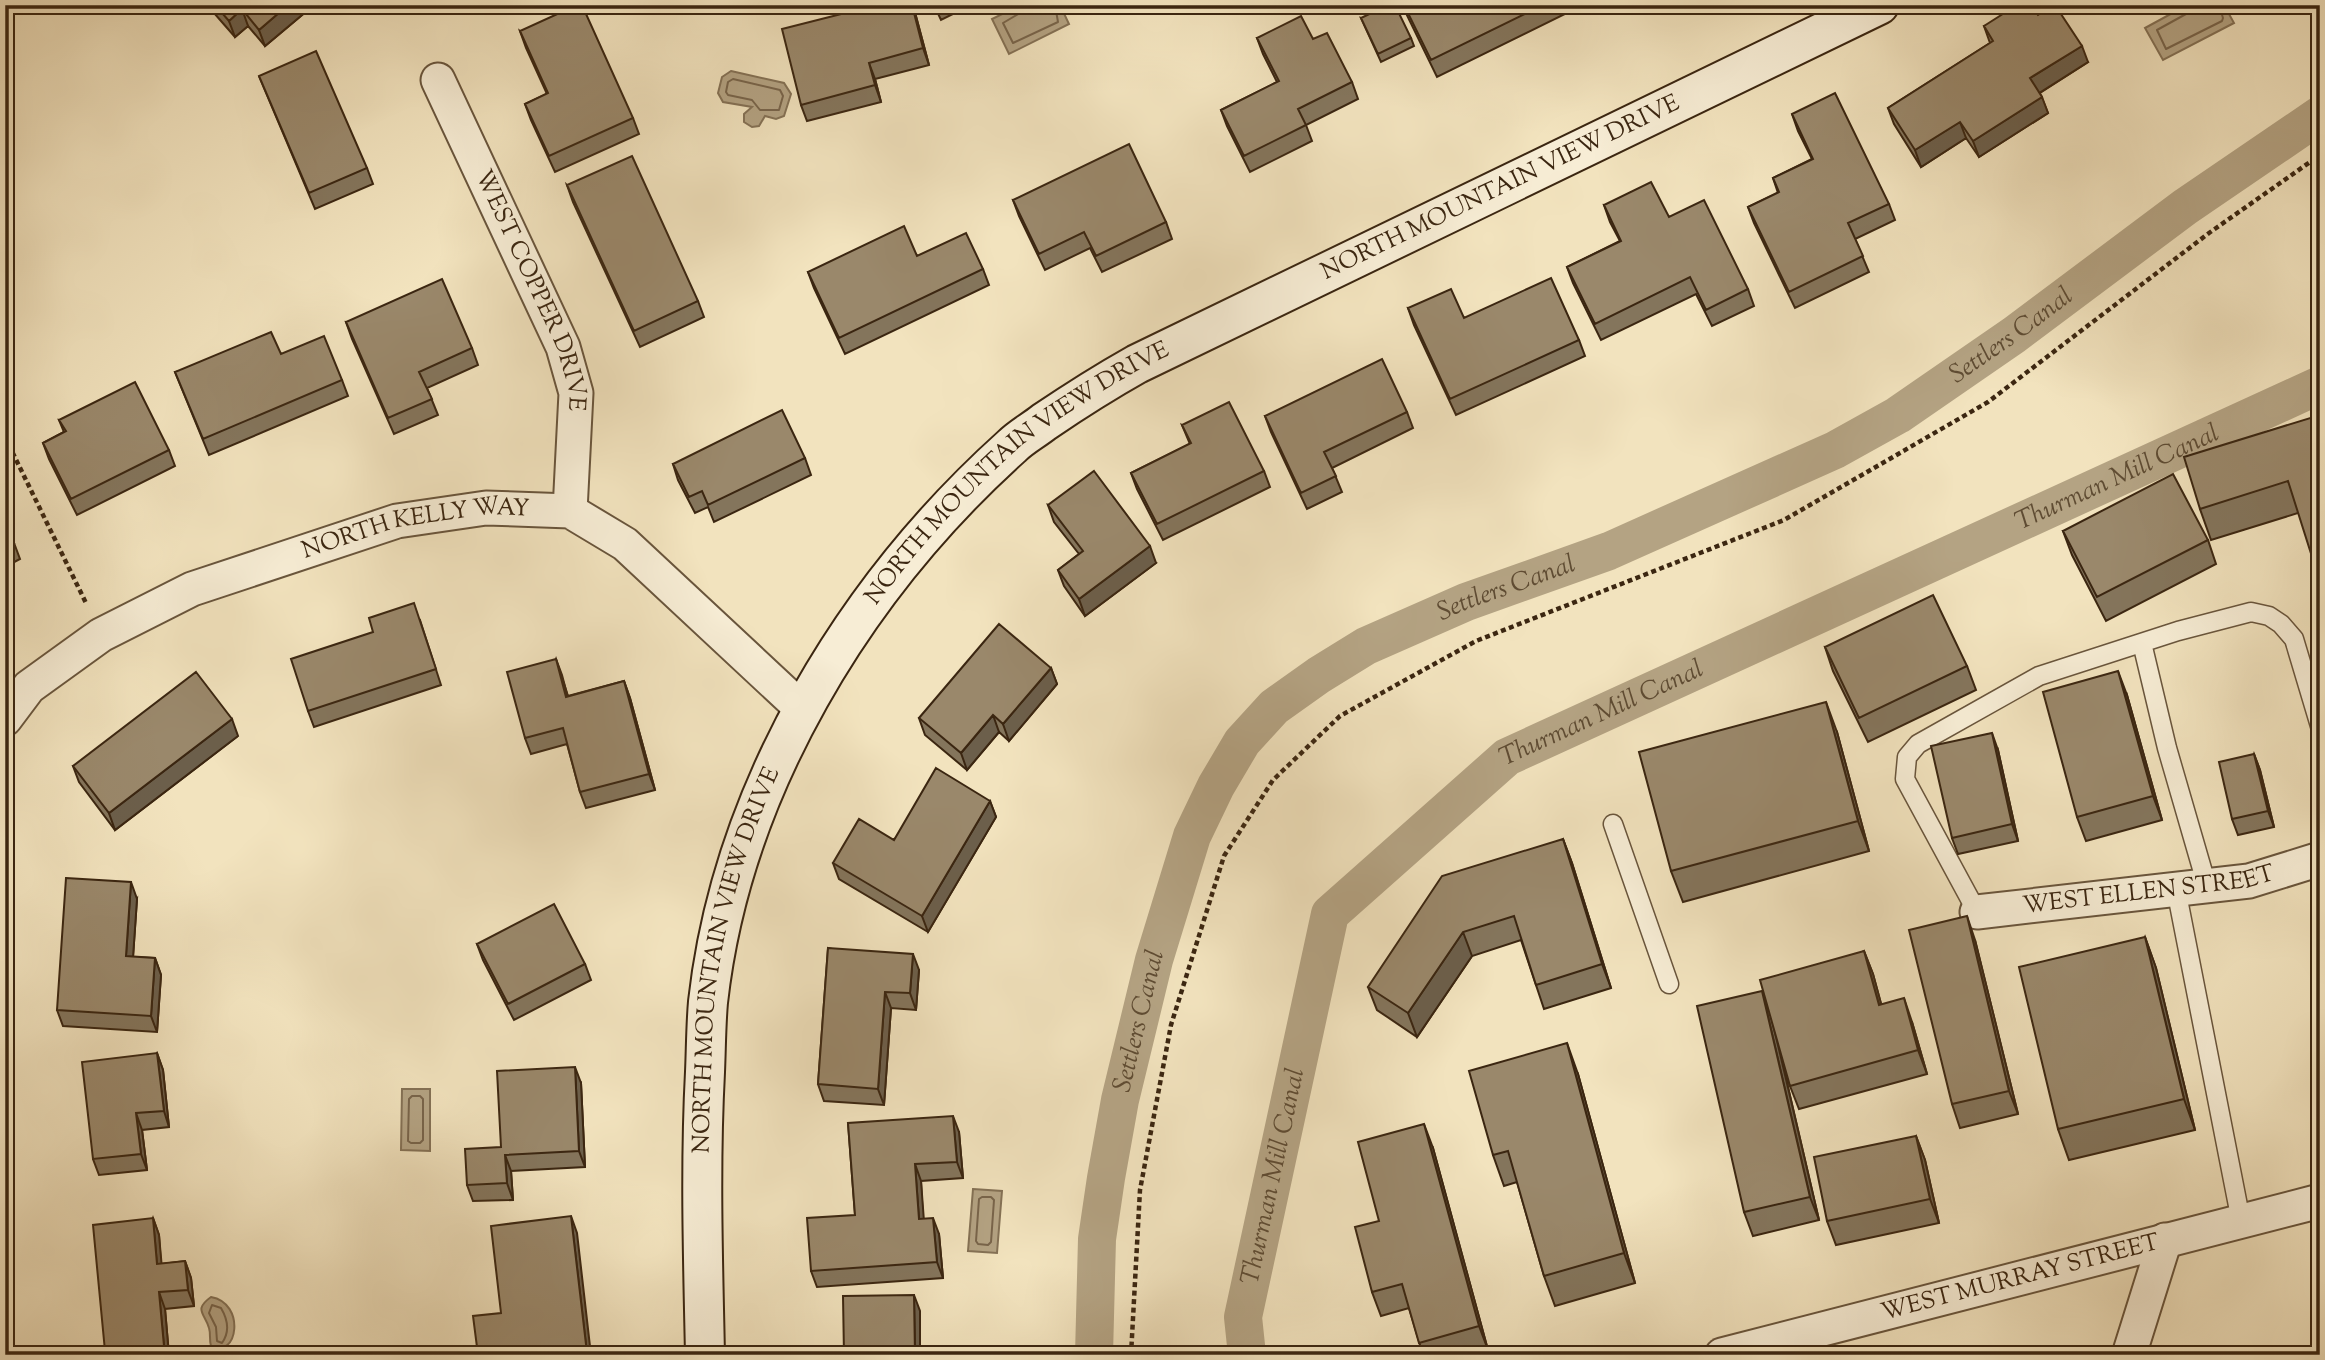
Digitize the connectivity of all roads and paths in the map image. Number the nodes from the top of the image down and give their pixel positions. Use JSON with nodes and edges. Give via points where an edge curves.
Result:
{"nodes":[{"id":1,"x":1879,"y":5,"type":"edge"},
{"id":2,"x":438,"y":80,"type":"dead end"},
{"id":3,"x":2320,"y":155,"type":"edge"},
{"id":4,"x":5,"y":437,"type":"edge"},
{"id":5,"x":570,"y":511,"type":"junction"},
{"id":6,"x":87,"y":605,"type":"dead end"},
{"id":7,"x":2142,"y":643,"type":"junction"},
{"id":8,"x":802,"y":709,"type":"junction"},
{"id":9,"x":5,"y":719,"type":"edge"},
{"id":10,"x":2320,"y":726,"type":"edge"},
{"id":11,"x":1613,"y":824,"type":"dead end"},
{"id":12,"x":2320,"y":859,"type":"edge"},
{"id":13,"x":2192,"y":887,"type":"junction"},
{"id":14,"x":1977,"y":912,"type":"joint"},
{"id":15,"x":1669,"y":984,"type":"dead end"},
{"id":16,"x":2320,"y":1201,"type":"edge"},
{"id":17,"x":2241,"y":1221,"type":"junction"},
{"id":18,"x":2165,"y":1240,"type":"junction"},
{"id":19,"x":705,"y":1355,"type":"edge"},
{"id":20,"x":1131,"y":1355,"type":"edge"},
{"id":21,"x":1722,"y":1355,"type":"edge"},
{"id":22,"x":2129,"y":1355,"type":"edge"}],
"edges":[{"from":1,"to":8,"type":"street","name":"NORTH MOUNTAIN VIEW DRIVE","via":[[1150,358],[1083,395],[1013,444],[936,522],[842,641]]},
{"from":2,"to":5,"type":"street","name":"WEST COPPER DRIVE","via":[[566,359],[576,393]]},
{"from":3,"to":20,"type":"path","via":[[2208,233],[1988,402],[1784,520],[1476,641],[1340,716],[1273,780],[1224,856],[1171,1024],[1140,1190]]},
{"from":4,"to":6,"type":"path"},
{"from":5,"to":8,"type":"street","name":"NORTH KELLY WAY","via":[[625,544]]},
{"from":5,"to":9,"type":"street","name":"NORTH KELLY WAY","via":[[486,508],[397,521],[192,589],[101,635],[29,687]]},
{"from":7,"to":10,"type":"lane","via":[[2251,612],[2269,616],[2294,639]]},
{"from":7,"to":13,"type":"lane","via":[[2168,748]]},
{"from":7,"to":14,"type":"lane","via":[[2039,676],[1918,744],[1907,757],[1905,779],[1914,799]]},
{"from":8,"to":19,"type":"street","name":"NORTH MOUNTAIN VIEW DRIVE","via":[[760,802],[731,890],[708,1004],[702,1136]]},
{"from":11,"to":15,"type":"lane"},
{"from":12,"to":13,"type":"street","name":"WEST ELLEN STREET","via":[[2249,881]]},
{"from":13,"to":14,"type":"street","name":"WEST ELLEN STREET"},
{"from":13,"to":17,"type":"lane"},
{"from":16,"to":17,"type":"street","name":"WEST MURRAY STREET"},
{"from":17,"to":18,"type":"street","name":"WEST MURRAY STREET"},
{"from":18,"to":21,"type":"street","name":"WEST MURRAY STREET"},
{"from":18,"to":22,"type":"street"}]}
